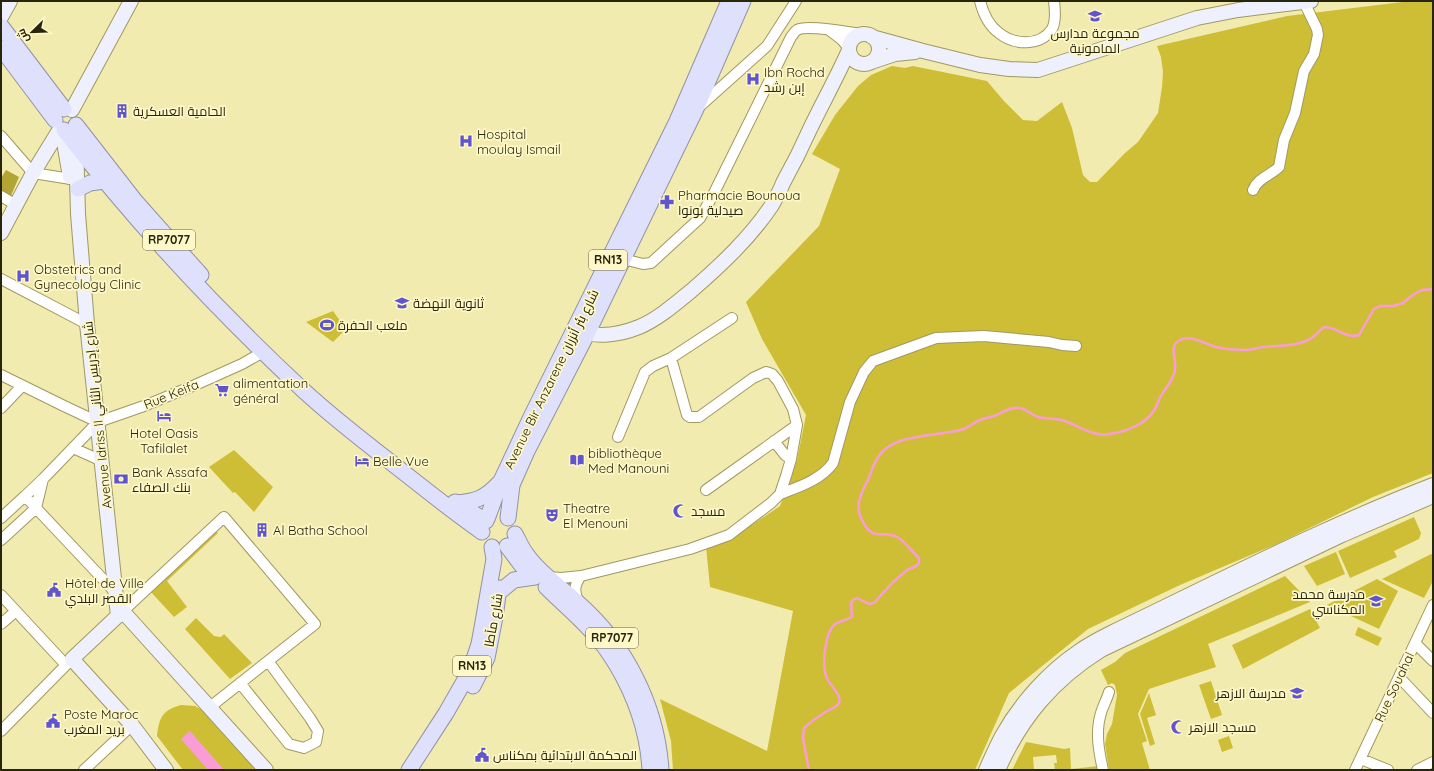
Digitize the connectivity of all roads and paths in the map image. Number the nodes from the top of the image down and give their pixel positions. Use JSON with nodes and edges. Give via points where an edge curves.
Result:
{"nodes":[{"id":1,"x":10,"y":1,"type":"edge"},
{"id":2,"x":131,"y":1,"type":"edge"},
{"id":3,"x":729,"y":1,"type":"edge"},
{"id":4,"x":743,"y":1,"type":"edge"},
{"id":5,"x":796,"y":1,"type":"edge"},
{"id":6,"x":980,"y":1,"type":"edge"},
{"id":7,"x":1054,"y":1,"type":"edge"},
{"id":8,"x":1308,"y":1,"type":"edge"},
{"id":9,"x":1,"y":17,"type":"edge"},
{"id":10,"x":1,"y":26,"type":"edge"},
{"id":11,"x":830,"y":30,"type":"junction"},
{"id":12,"x":868,"y":35,"type":"junction"},
{"id":13,"x":767,"y":46,"type":"junction"},
{"id":14,"x":1,"y":48,"type":"edge"},
{"id":15,"x":849,"y":49,"type":"junction"},
{"id":16,"x":923,"y":52,"type":"junction"},
{"id":17,"x":782,"y":57,"type":"junction"},
{"id":18,"x":868,"y":63,"type":"junction"},
{"id":19,"x":834,"y":84,"type":"junction"},
{"id":20,"x":695,"y":111,"type":"junction"},
{"id":21,"x":65,"y":122,"type":"junction"},
{"id":22,"x":1,"y":136,"type":"edge"},
{"id":23,"x":76,"y":147,"type":"junction"},
{"id":24,"x":33,"y":173,"type":"junction"},
{"id":25,"x":104,"y":181,"type":"junction"},
{"id":26,"x":74,"y":184,"type":"junction"},
{"id":27,"x":1253,"y":190,"type":"dead end"},
{"id":28,"x":1,"y":196,"type":"edge"},
{"id":29,"x":16,"y":205,"type":"junction"},
{"id":30,"x":1,"y":233,"type":"edge"},
{"id":31,"x":623,"y":259,"type":"junction"},
{"id":32,"x":1,"y":279,"type":"edge"},
{"id":33,"x":732,"y":318,"type":"dead end"},
{"id":34,"x":87,"y":324,"type":"junction"},
{"id":35,"x":581,"y":332,"type":"junction"},
{"id":36,"x":1076,"y":346,"type":"dead end"},
{"id":37,"x":263,"y":352,"type":"junction"},
{"id":38,"x":672,"y":358,"type":"junction"},
{"id":39,"x":1,"y":375,"type":"edge"},
{"id":40,"x":22,"y":386,"type":"junction"},
{"id":41,"x":1,"y":408,"type":"edge"},
{"id":42,"x":98,"y":422,"type":"junction"},
{"id":43,"x":796,"y":425,"type":"junction"},
{"id":44,"x":618,"y":437,"type":"dead end"},
{"id":45,"x":774,"y":441,"type":"junction"},
{"id":46,"x":73,"y":448,"type":"junction"},
{"id":47,"x":791,"y":459,"type":"junction"},
{"id":48,"x":102,"y":461,"type":"junction"},
{"id":49,"x":43,"y":479,"type":"junction"},
{"id":50,"x":501,"y":481,"type":"junction"},
{"id":51,"x":1433,"y":484,"type":"edge"},
{"id":52,"x":706,"y":490,"type":"dead end"},
{"id":53,"x":780,"y":494,"type":"junction"},
{"id":54,"x":25,"y":496,"type":"junction"},
{"id":55,"x":1433,"y":496,"type":"edge"},
{"id":56,"x":457,"y":503,"type":"junction"},
{"id":57,"x":36,"y":508,"type":"junction"},
{"id":58,"x":1,"y":518,"type":"edge"},
{"id":59,"x":508,"y":518,"type":"junction"},
{"id":60,"x":485,"y":524,"type":"junction"},
{"id":61,"x":1,"y":540,"type":"edge"},
{"id":62,"x":504,"y":544,"type":"junction"},
{"id":63,"x":580,"y":576,"type":"junction"},
{"id":64,"x":542,"y":577,"type":"junction"},
{"id":65,"x":498,"y":594,"type":"junction"},
{"id":66,"x":1,"y":595,"type":"edge"},
{"id":67,"x":578,"y":602,"type":"junction"},
{"id":68,"x":1433,"y":605,"type":"edge"},
{"id":69,"x":119,"y":606,"type":"junction"},
{"id":70,"x":16,"y":611,"type":"junction"},
{"id":71,"x":1,"y":624,"type":"edge"},
{"id":72,"x":1415,"y":643,"type":"junction"},
{"id":73,"x":268,"y":661,"type":"junction"},
{"id":74,"x":1433,"y":661,"type":"edge"},
{"id":75,"x":69,"y":662,"type":"junction"},
{"id":76,"x":1399,"y":677,"type":"junction"},
{"id":77,"x":240,"y":683,"type":"junction"},
{"id":78,"x":1109,"y":692,"type":"dead end"},
{"id":79,"x":210,"y":707,"type":"junction"},
{"id":80,"x":1433,"y":713,"type":"edge"},
{"id":81,"x":132,"y":725,"type":"junction"},
{"id":82,"x":1,"y":731,"type":"edge"},
{"id":83,"x":1361,"y":759,"type":"junction"},
{"id":84,"x":1433,"y":762,"type":"edge"},
{"id":85,"x":84,"y":770,"type":"edge"},
{"id":86,"x":166,"y":770,"type":"edge"},
{"id":87,"x":266,"y":770,"type":"edge"},
{"id":88,"x":409,"y":770,"type":"edge"},
{"id":89,"x":421,"y":770,"type":"edge"},
{"id":90,"x":650,"y":770,"type":"edge"},
{"id":91,"x":661,"y":770,"type":"edge"},
{"id":92,"x":986,"y":770,"type":"edge"},
{"id":93,"x":998,"y":770,"type":"edge"},
{"id":94,"x":1103,"y":770,"type":"edge"},
{"id":95,"x":1355,"y":770,"type":"edge"},
{"id":96,"x":1388,"y":770,"type":"edge"},
{"id":97,"x":1417,"y":770,"type":"edge"}],
"edges":[{"from":1,"to":9,"type":"main road"},
{"from":2,"to":21,"type":"main road"},
{"from":3,"to":35,"type":"main road","name":"Avenue Bir Anzarene شارع بئر أنزران","number":"RN13"},
{"from":4,"to":20,"type":"main road","name":"Avenue Bir Anzarene شارع بئر أنزران","number":"RN13"},
{"from":5,"to":13,"type":"street"},
{"from":6,"to":7,"type":"street","via":[[986,18],[998,33],[1011,40],[1032,42],[1042,38],[1052,29]]},
{"from":8,"to":16,"type":"main road","via":[[1197,18],[1038,70],[996,68]]},
{"from":8,"to":27,"type":"street","via":[[1318,35],[1314,54],[1304,71],[1279,167],[1254,186]]},
{"from":10,"to":21,"type":"main road","number":"RP7077"},
{"from":11,"to":12,"type":"street"},
{"from":11,"to":15,"type":"street"},
{"from":11,"to":17,"type":"street","via":[[807,27],[797,30]]},
{"from":12,"to":15,"type":"main road","via":[[855,37]]},
{"from":12,"to":16,"type":"main road"},
{"from":12,"to":18,"type":"main road","via":[[875,40],[879,48],[877,56]]},
{"from":13,"to":17,"type":"street"},
{"from":13,"to":20,"type":"street"},
{"from":14,"to":21,"type":"main road","number":"RP7077"},
{"from":15,"to":18,"type":"main road","via":[[856,62]]},
{"from":15,"to":19,"type":"main road"},
{"from":16,"to":18,"type":"main road","via":[[895,54]]},
{"from":17,"to":31,"type":"street","via":[[700,218],[651,263],[643,264]]},
{"from":18,"to":19,"type":"main road","via":[[856,68]]},
{"from":19,"to":35,"type":"main road","via":[[773,204],[753,231],[724,261],[681,300],[640,327],[621,333]]},
{"from":20,"to":31,"type":"main road","name":"Avenue Bir Anzarene شارع بئر أنزران","number":"RN13"},
{"from":21,"to":23,"type":"main road","number":"RP7077"},
{"from":21,"to":24,"type":"main road"},
{"from":21,"to":26,"type":"main road","name":"Avenue Idriss II شارع إدريس الثاني"},
{"from":21,"to":56,"type":"main road","number":"RP7077","via":[[161,232],[288,365],[402,463]]},
{"from":22,"to":24,"type":"street"},
{"from":23,"to":25,"type":"main road","number":"RP7077"},
{"from":23,"to":26,"type":"main road","name":"Avenue Idriss II شارع إدريس الثاني"},
{"from":24,"to":26,"type":"street"},
{"from":24,"to":29,"type":"main road"},
{"from":25,"to":26,"type":"main road"},
{"from":25,"to":37,"type":"main road","number":"RP7077","via":[[171,259]]},
{"from":26,"to":34,"type":"main road","name":"Avenue Idriss II شارع إدريس الثاني"},
{"from":28,"to":29,"type":"street"},
{"from":29,"to":30,"type":"main road"},
{"from":31,"to":35,"type":"main road","name":"Avenue Bir Anzarene شارع بئر أنزران","number":"RN13"},
{"from":32,"to":34,"type":"street"},
{"from":33,"to":38,"type":"street"},
{"from":34,"to":42,"type":"main road","name":"Avenue Idriss II شارع إدريس الثاني"},
{"from":35,"to":50,"type":"main road","name":"Avenue Bir Anzarene شارع بئر أنزران","number":"RN13","via":[[531,417]]},
{"from":35,"to":59,"type":"main road","name":"Avenue Bir Anzarene شارع بئر أنزران","number":"RN13","via":[[512,485]]},
{"from":36,"to":53,"type":"street","via":[[984,336],[936,338],[873,361],[864,372],[850,402],[833,463],[817,478]]},
{"from":37,"to":42,"type":"street","name":"Rue Keifa","via":[[242,364],[151,403]]},
{"from":37,"to":60,"type":"main road","number":"RP7077","via":[[343,425],[459,516]]},
{"from":38,"to":43,"type":"street","via":[[687,415],[690,417],[699,417],[753,378],[766,372],[778,381],[793,409]]},
{"from":38,"to":44,"type":"street","via":[[645,372]]},
{"from":39,"to":40,"type":"street"},
{"from":40,"to":41,"type":"street"},
{"from":40,"to":42,"type":"street"},
{"from":42,"to":46,"type":"street"},
{"from":42,"to":48,"type":"main road","name":"Avenue Idriss II شارع إدريس الثاني"},
{"from":43,"to":45,"type":"street"},
{"from":43,"to":47,"type":"street"},
{"from":45,"to":47,"type":"street"},
{"from":45,"to":52,"type":"street"},
{"from":46,"to":48,"type":"street"},
{"from":46,"to":49,"type":"street"},
{"from":47,"to":53,"type":"street"},
{"from":48,"to":69,"type":"main road","name":"Avenue Idriss II شارع إدريس الثاني"},
{"from":49,"to":54,"type":"street"},
{"from":49,"to":57,"type":"street"},
{"from":50,"to":56,"type":"main road","via":[[484,497]]},
{"from":50,"to":60,"type":"main road","name":"Avenue Bir Anzarene شارع بئر أنزران","number":"RN13"},
{"from":51,"to":92,"type":"main road","via":[[1337,525],[1113,632],[1079,651],[1051,674],[1021,708],[1002,736]]},
{"from":53,"to":63,"type":"street","via":[[729,536],[690,549]]},
{"from":54,"to":57,"type":"street"},
{"from":54,"to":58,"type":"street"},
{"from":55,"to":93,"type":"main road","via":[[1342,535],[1096,653],[1072,670],[1045,696],[1016,734]]},
{"from":56,"to":60,"type":"main road","number":"RP7077"},
{"from":57,"to":61,"type":"street"},
{"from":57,"to":69,"type":"street"},
{"from":59,"to":60,"type":"main road","via":[[497,515]]},
{"from":59,"to":62,"type":"main road","number":"RN13","via":[[514,525]]},
{"from":60,"to":62,"type":"main road","via":[[485,541]]},
{"from":62,"to":64,"type":"main road","number":"RP7077","via":[[522,566]]},
{"from":62,"to":65,"type":"main road","name":"شارع مآطا","number":"RN13"},
{"from":62,"to":88,"type":"main road","number":"RN13","via":[[494,559],[484,622],[470,671]]},
{"from":63,"to":64,"type":"street"},
{"from":63,"to":67,"type":"street","via":[[574,592]]},
{"from":64,"to":65,"type":"main road","via":[[514,580]]},
{"from":64,"to":67,"type":"main road","number":"RP7077"},
{"from":64,"to":90,"type":"main road","number":"RP7077","via":[[601,642],[627,683],[647,742]]},
{"from":65,"to":89,"type":"main road","name":"شارع مآطا","number":"RN13","via":[[487,658],[460,710]]},
{"from":66,"to":70,"type":"street"},
{"from":67,"to":91,"type":"main road","number":"RP7077","via":[[611,636],[634,673],[651,717]]},
{"from":68,"to":72,"type":"street","name":"Rue Souahal"},
{"from":69,"to":73,"type":"street","via":[[224,516],[315,624]]},
{"from":69,"to":75,"type":"main road"},
{"from":69,"to":79,"type":"main road"},
{"from":70,"to":71,"type":"street"},
{"from":70,"to":75,"type":"street"},
{"from":72,"to":74,"type":"street"},
{"from":72,"to":76,"type":"street","name":"Rue Souahal"},
{"from":73,"to":77,"type":"street"},
{"from":73,"to":77,"type":"street","via":[[310,718],[318,732],[316,742],[304,748],[290,744]]},
{"from":75,"to":81,"type":"main road"},
{"from":75,"to":82,"type":"street"},
{"from":76,"to":80,"type":"street"},
{"from":76,"to":83,"type":"street","name":"Rue Souahal"},
{"from":77,"to":79,"type":"street"},
{"from":78,"to":94,"type":"street","via":[[1098,725]]},
{"from":79,"to":87,"type":"main road"},
{"from":81,"to":85,"type":"street"},
{"from":81,"to":86,"type":"main road"},
{"from":83,"to":95,"type":"street","name":"Rue Souahal"},
{"from":83,"to":96,"type":"street"},
{"from":84,"to":97,"type":"street"}]}
